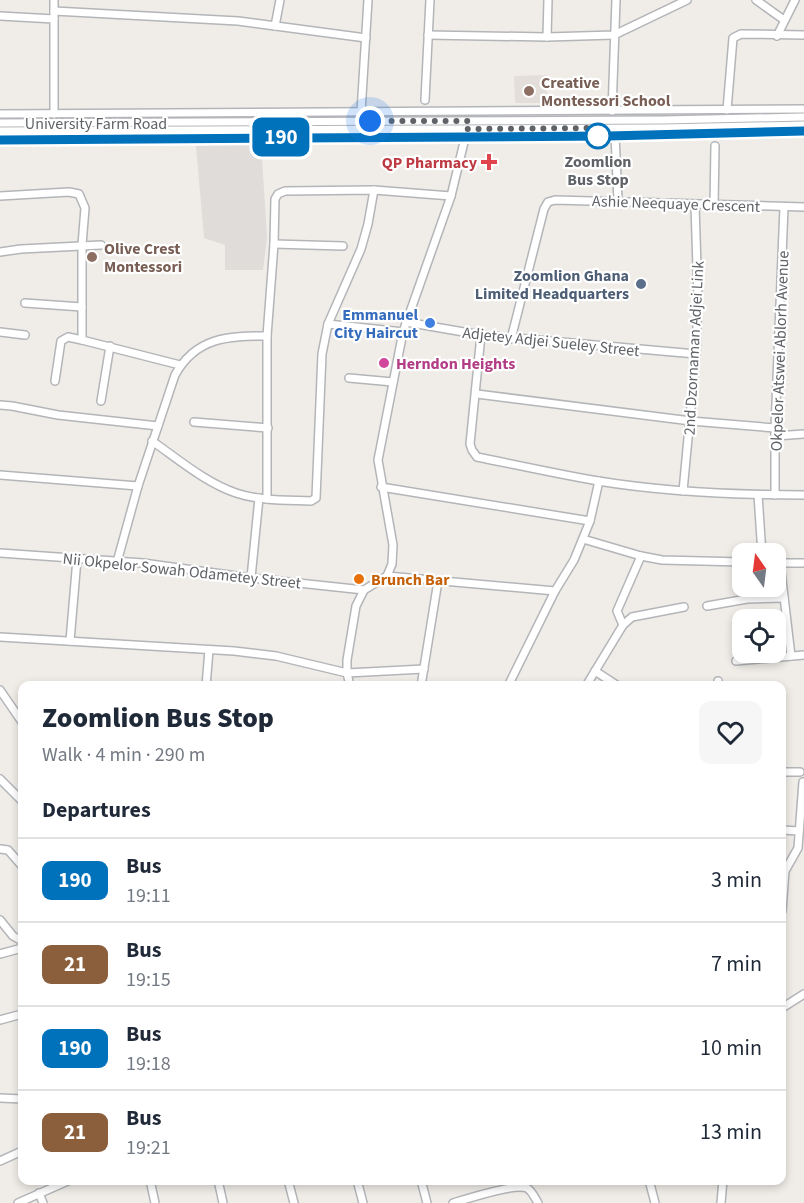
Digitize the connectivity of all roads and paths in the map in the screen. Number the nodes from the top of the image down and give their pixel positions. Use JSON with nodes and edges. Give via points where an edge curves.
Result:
{"nodes":[{"id":1,"x":54,"y":0,"type":"edge"},
{"id":2,"x":280,"y":0,"type":"edge"},
{"id":3,"x":368,"y":0,"type":"edge"},
{"id":4,"x":430,"y":0,"type":"edge"},
{"id":5,"x":548,"y":0,"type":"edge"},
{"id":6,"x":616,"y":0,"type":"edge"},
{"id":7,"x":687,"y":0,"type":"edge"},
{"id":8,"x":756,"y":0,"type":"edge"},
{"id":9,"x":795,"y":0,"type":"edge"},
{"id":10,"x":54,"y":15,"type":"junction"},
{"id":11,"x":0,"y":16,"type":"edge"},
{"id":12,"x":784,"y":20,"type":"junction"},
{"id":13,"x":275,"y":26,"type":"junction"},
{"id":14,"x":428,"y":35,"type":"junction"},
{"id":15,"x":614,"y":35,"type":"junction"},
{"id":16,"x":804,"y":35,"type":"edge"},
{"id":17,"x":777,"y":36,"type":"junction"},
{"id":18,"x":547,"y":37,"type":"junction"},
{"id":19,"x":366,"y":38,"type":"junction"},
{"id":20,"x":425,"y":100,"type":"dead end"},
{"id":21,"x":727,"y":110,"type":"junction"},
{"id":22,"x":804,"y":110,"type":"edge"},
{"id":23,"x":612,"y":111,"type":"junction"},
{"id":24,"x":361,"y":112,"type":"junction"},
{"id":25,"x":0,"y":114,"type":"edge"},
{"id":26,"x":54,"y":114,"type":"junction"},
{"id":27,"x":804,"y":117,"type":"edge"},
{"id":28,"x":0,"y":123,"type":"edge"},
{"id":29,"x":804,"y":125,"type":"edge"},
{"id":30,"x":467,"y":129,"type":"junction"},
{"id":31,"x":0,"y":131,"type":"edge"},
{"id":32,"x":804,"y":131,"type":"edge"},
{"id":33,"x":615,"y":135,"type":"junction"},
{"id":34,"x":0,"y":140,"type":"edge"},
{"id":35,"x":715,"y":146,"type":"dead end"},
{"id":36,"x":374,"y":190,"type":"junction"},
{"id":37,"x":0,"y":196,"type":"edge"},
{"id":38,"x":451,"y":196,"type":"junction"},
{"id":39,"x":618,"y":201,"type":"junction"},
{"id":40,"x":694,"y":205,"type":"junction"},
{"id":41,"x":714,"y":205,"type":"junction"},
{"id":42,"x":784,"y":207,"type":"junction"},
{"id":43,"x":804,"y":207,"type":"edge"},
{"id":44,"x":274,"y":244,"type":"junction"},
{"id":45,"x":82,"y":245,"type":"junction"},
{"id":46,"x":101,"y":245,"type":"dead end"},
{"id":47,"x":343,"y":246,"type":"dead end"},
{"id":48,"x":0,"y":252,"type":"edge"},
{"id":49,"x":26,"y":303,"type":"dead end"},
{"id":50,"x":82,"y":307,"type":"junction"},
{"id":51,"x":406,"y":322,"type":"junction"},
{"id":52,"x":328,"y":324,"type":"junction"},
{"id":53,"x":0,"y":332,"type":"edge"},
{"id":54,"x":403,"y":332,"type":"junction"},
{"id":55,"x":25,"y":335,"type":"dead end"},
{"id":56,"x":267,"y":336,"type":"junction"},
{"id":57,"x":482,"y":336,"type":"junction"},
{"id":58,"x":511,"y":339,"type":"junction"},
{"id":59,"x":82,"y":340,"type":"junction"},
{"id":60,"x":111,"y":346,"type":"junction"},
{"id":61,"x":696,"y":354,"type":"junction"},
{"id":62,"x":180,"y":365,"type":"junction"},
{"id":63,"x":349,"y":378,"type":"dead end"},
{"id":64,"x":55,"y":381,"type":"dead end"},
{"id":65,"x":393,"y":382,"type":"junction"},
{"id":66,"x":477,"y":394,"type":"junction"},
{"id":67,"x":101,"y":400,"type":"dead end"},
{"id":68,"x":0,"y":405,"type":"edge"},
{"id":69,"x":691,"y":421,"type":"junction"},
{"id":70,"x":194,"y":422,"type":"dead end"},
{"id":71,"x":158,"y":426,"type":"junction"},
{"id":72,"x":267,"y":428,"type":"junction"},
{"id":73,"x":775,"y":432,"type":"junction"},
{"id":74,"x":804,"y":434,"type":"edge"},
{"id":75,"x":152,"y":441,"type":"junction"},
{"id":76,"x":0,"y":475,"type":"edge"},
{"id":77,"x":599,"y":481,"type":"junction"},
{"id":78,"x":138,"y":486,"type":"junction"},
{"id":79,"x":381,"y":486,"type":"junction"},
{"id":80,"x":683,"y":491,"type":"junction"},
{"id":81,"x":758,"y":495,"type":"junction"},
{"id":82,"x":775,"y":495,"type":"junction"},
{"id":83,"x":804,"y":495,"type":"edge"},
{"id":84,"x":258,"y":498,"type":"junction"},
{"id":85,"x":267,"y":498,"type":"junction"},
{"id":86,"x":590,"y":521,"type":"junction"},
{"id":87,"x":583,"y":539,"type":"junction"},
{"id":88,"x":761,"y":543,"type":"edge"},
{"id":89,"x":0,"y":553,"type":"edge"},
{"id":90,"x":640,"y":556,"type":"junction"},
{"id":91,"x":77,"y":559,"type":"junction"},
{"id":92,"x":117,"y":562,"type":"junction"},
{"id":93,"x":732,"y":562,"type":"edge"},
{"id":94,"x":786,"y":563,"type":"edge"},
{"id":95,"x":804,"y":563,"type":"edge"},
{"id":96,"x":387,"y":576,"type":"junction"},
{"id":97,"x":250,"y":578,"type":"junction"},
{"id":98,"x":438,"y":581,"type":"junction"},
{"id":99,"x":364,"y":590,"type":"junction"},
{"id":100,"x":555,"y":591,"type":"junction"},
{"id":101,"x":784,"y":598,"type":"joint"},
{"id":102,"x":707,"y":606,"type":"dead end"},
{"id":103,"x":684,"y":607,"type":"dead end"},
{"id":104,"x":623,"y":625,"type":"junction"},
{"id":105,"x":0,"y":637,"type":"edge"},
{"id":106,"x":70,"y":641,"type":"junction"},
{"id":107,"x":209,"y":650,"type":"junction"},
{"id":108,"x":804,"y":655,"type":"edge"},
{"id":109,"x":786,"y":656,"type":"edge"},
{"id":110,"x":791,"y":656,"type":"junction"},
{"id":111,"x":424,"y":669,"type":"junction"},
{"id":112,"x":595,"y":671,"type":"junction"},
{"id":113,"x":347,"y":673,"type":"junction"},
{"id":114,"x":206,"y":681,"type":"edge"},
{"id":115,"x":349,"y":681,"type":"edge"},
{"id":116,"x":422,"y":681,"type":"edge"},
{"id":117,"x":510,"y":681,"type":"edge"},
{"id":118,"x":589,"y":681,"type":"edge"},
{"id":119,"x":610,"y":681,"type":"edge"},
{"id":120,"x":0,"y":692,"type":"edge"},
{"id":121,"x":18,"y":717,"type":"edge"},
{"id":122,"x":786,"y":772,"type":"edge"},
{"id":123,"x":800,"y":772,"type":"dead end"},
{"id":124,"x":0,"y":779,"type":"edge"},
{"id":125,"x":803,"y":782,"type":"edge"},
{"id":126,"x":18,"y":797,"type":"edge"},
{"id":127,"x":786,"y":830,"type":"edge"},
{"id":128,"x":799,"y":831,"type":"junction"},
{"id":129,"x":0,"y":849,"type":"edge"},
{"id":130,"x":18,"y":861,"type":"edge"},
{"id":131,"x":786,"y":869,"type":"edge"},
{"id":132,"x":0,"y":920,"type":"edge"},
{"id":133,"x":18,"y":939,"type":"edge"},
{"id":134,"x":18,"y":949,"type":"edge"},
{"id":135,"x":0,"y":954,"type":"edge"},
{"id":136,"x":804,"y":994,"type":"edge"},
{"id":137,"x":786,"y":1005,"type":"edge"},
{"id":138,"x":18,"y":1015,"type":"edge"},
{"id":139,"x":0,"y":1020,"type":"edge"},
{"id":140,"x":0,"y":1098,"type":"edge"},
{"id":141,"x":18,"y":1099,"type":"edge"},
{"id":142,"x":18,"y":1153,"type":"edge"},
{"id":143,"x":0,"y":1161,"type":"edge"},
{"id":144,"x":58,"y":1185,"type":"edge"},
{"id":145,"x":151,"y":1185,"type":"edge"},
{"id":146,"x":219,"y":1185,"type":"edge"},
{"id":147,"x":289,"y":1185,"type":"edge"},
{"id":148,"x":358,"y":1185,"type":"edge"},
{"id":149,"x":422,"y":1185,"type":"edge"},
{"id":150,"x":650,"y":1185,"type":"edge"},
{"id":151,"x":723,"y":1185,"type":"edge"},
{"id":152,"x":39,"y":1193,"type":"junction"},
{"id":153,"x":18,"y":1203,"type":"edge"},
{"id":154,"x":44,"y":1203,"type":"edge"},
{"id":155,"x":155,"y":1203,"type":"edge"},
{"id":156,"x":223,"y":1203,"type":"edge"},
{"id":157,"x":294,"y":1203,"type":"edge"},
{"id":158,"x":363,"y":1203,"type":"edge"},
{"id":159,"x":427,"y":1203,"type":"edge"},
{"id":160,"x":453,"y":1203,"type":"edge"},
{"id":161,"x":538,"y":1203,"type":"edge"},
{"id":162,"x":655,"y":1203,"type":"edge"},
{"id":163,"x":721,"y":1203,"type":"edge"}],
"edges":[{"from":1,"to":10,"type":"street"},
{"from":2,"to":13,"type":"street"},
{"from":3,"to":19,"type":"street"},
{"from":4,"to":14,"type":"street"},
{"from":5,"to":18,"type":"street"},
{"from":6,"to":15,"type":"street"},
{"from":7,"to":15,"type":"street"},
{"from":8,"to":12,"type":"street"},
{"from":9,"to":12,"type":"street"},
{"from":10,"to":11,"type":"street"},
{"from":10,"to":13,"type":"street","via":[[238,21]]},
{"from":10,"to":26,"type":"street"},
{"from":12,"to":17,"type":"street"},
{"from":13,"to":19,"type":"street"},
{"from":14,"to":18,"type":"street"},
{"from":14,"to":20,"type":"street"},
{"from":15,"to":18,"type":"street"},
{"from":15,"to":23,"type":"street"},
{"from":16,"to":17,"type":"street"},
{"from":17,"to":21,"type":"street","via":[[741,34],[733,38]]},
{"from":19,"to":24,"type":"street"},
{"from":21,"to":22,"type":"street"},
{"from":21,"to":23,"type":"street"},
{"from":23,"to":24,"type":"street"},
{"from":24,"to":26,"type":"street"},
{"from":25,"to":26,"type":"street"},
{"from":27,"to":30,"type":"street","name":"University Farm Road"},
{"from":28,"to":30,"type":"street","name":"University Farm Road"},
{"from":29,"to":30,"type":"street","name":"University Farm Road"},
{"from":30,"to":31,"type":"street","name":"University Farm Road"},
{"from":30,"to":33,"type":"street"},
{"from":30,"to":34,"type":"street"},
{"from":30,"to":38,"type":"street"},
{"from":32,"to":33,"type":"street"},
{"from":33,"to":39,"type":"street"},
{"from":35,"to":41,"type":"street"},
{"from":36,"to":38,"type":"street"},
{"from":36,"to":44,"type":"street","via":[[278,194]]},
{"from":36,"to":52,"type":"street","via":[[361,249]]},
{"from":37,"to":45,"type":"street","via":[[79,194],[85,208]]},
{"from":38,"to":51,"type":"street"},
{"from":39,"to":40,"type":"street","name":"Ashie Neequaye Crescent"},
{"from":39,"to":58,"type":"street","name":"Ashie Neequaye Crescent","via":[[548,202]]},
{"from":40,"to":41,"type":"street","name":"Ashie Neequaye Crescent"},
{"from":40,"to":61,"type":"street","name":"2nd Dzornaman Adjei Link"},
{"from":41,"to":42,"type":"street","name":"Ashie Neequaye Crescent"},
{"from":42,"to":43,"type":"street","name":"Ashie Neequaye Crescent"},
{"from":42,"to":73,"type":"street","name":"Okpelor Atswei Ablorh Avenue"},
{"from":44,"to":47,"type":"street"},
{"from":44,"to":56,"type":"street"},
{"from":45,"to":46,"type":"street"},
{"from":45,"to":48,"type":"street"},
{"from":45,"to":50,"type":"street"},
{"from":49,"to":50,"type":"street"},
{"from":50,"to":59,"type":"street"},
{"from":51,"to":54,"type":"street"},
{"from":51,"to":57,"type":"street","name":"Adjetey Adjei Sueley Street"},
{"from":52,"to":54,"type":"street"},
{"from":52,"to":85,"type":"street","via":[[322,354],[316,498]]},
{"from":53,"to":55,"type":"street"},
{"from":54,"to":65,"type":"street"},
{"from":56,"to":62,"type":"street","via":[[232,336],[213,341]]},
{"from":56,"to":72,"type":"street"},
{"from":57,"to":58,"type":"street","name":"Adjetey Adjei Sueley Street"},
{"from":57,"to":66,"type":"street"},
{"from":58,"to":61,"type":"street","name":"Adjetey Adjei Sueley Street"},
{"from":59,"to":60,"type":"street"},
{"from":59,"to":64,"type":"street","via":[[68,337],[61,341]]},
{"from":60,"to":62,"type":"street"},
{"from":60,"to":67,"type":"street"},
{"from":61,"to":69,"type":"street","name":"2nd Dzornaman Adjei Link"},
{"from":62,"to":71,"type":"street"},
{"from":63,"to":65,"type":"street"},
{"from":65,"to":79,"type":"street","via":[[379,449]]},
{"from":66,"to":69,"type":"street"},
{"from":66,"to":77,"type":"street","via":[[470,444],[477,457]]},
{"from":68,"to":71,"type":"street"},
{"from":69,"to":73,"type":"street"},
{"from":69,"to":80,"type":"street","name":"2nd Dzornaman Adjei Link"},
{"from":70,"to":72,"type":"street"},
{"from":71,"to":75,"type":"street"},
{"from":72,"to":85,"type":"street"},
{"from":73,"to":74,"type":"street"},
{"from":73,"to":82,"type":"street","name":"Okpelor Atswei Ablorh Avenue"},
{"from":75,"to":78,"type":"street"},
{"from":75,"to":84,"type":"street","via":[[216,483]]},
{"from":76,"to":78,"type":"street"},
{"from":77,"to":80,"type":"street"},
{"from":77,"to":86,"type":"street"},
{"from":78,"to":92,"type":"street"},
{"from":79,"to":86,"type":"street"},
{"from":79,"to":96,"type":"street","via":[[393,552]]},
{"from":80,"to":81,"type":"street"},
{"from":81,"to":82,"type":"street"},
{"from":81,"to":88,"type":"street"},
{"from":82,"to":83,"type":"street"},
{"from":84,"to":85,"type":"street"},
{"from":84,"to":97,"type":"street"},
{"from":86,"to":87,"type":"street"},
{"from":87,"to":90,"type":"street"},
{"from":87,"to":100,"type":"street"},
{"from":89,"to":91,"type":"street","name":"Nii Okpelor Sowah Odametey Street"},
{"from":90,"to":93,"type":"street"},
{"from":90,"to":104,"type":"street","via":[[617,611]]},
{"from":91,"to":92,"type":"street","name":"Nii Okpelor Sowah Odametey Street"},
{"from":91,"to":106,"type":"street"},
{"from":92,"to":97,"type":"street","name":"Nii Okpelor Sowah Odametey Street"},
{"from":94,"to":95,"type":"street"},
{"from":96,"to":98,"type":"street"},
{"from":96,"to":99,"type":"street"},
{"from":97,"to":99,"type":"street","name":"Nii Okpelor Sowah Odametey Street"},
{"from":98,"to":100,"type":"street"},
{"from":98,"to":111,"type":"street"},
{"from":99,"to":113,"type":"street","via":[[353,614]]},
{"from":100,"to":117,"type":"street"},
{"from":101,"to":102,"type":"street"},
{"from":101,"to":110,"type":"street"},
{"from":103,"to":104,"type":"street","via":[[638,615]]},
{"from":104,"to":112,"type":"street"},
{"from":105,"to":106,"type":"street"},
{"from":106,"to":107,"type":"street"},
{"from":107,"to":113,"type":"street","via":[[276,656]]},
{"from":107,"to":114,"type":"street"},
{"from":108,"to":110,"type":"street"},
{"from":109,"to":110,"type":"street"},
{"from":111,"to":113,"type":"street"},
{"from":111,"to":116,"type":"street"},
{"from":112,"to":118,"type":"street"},
{"from":112,"to":119,"type":"street"},
{"from":113,"to":115,"type":"street"},
{"from":120,"to":121,"type":"street"},
{"from":122,"to":123,"type":"street"},
{"from":124,"to":126,"type":"street"},
{"from":125,"to":128,"type":"street"},
{"from":127,"to":128,"type":"street"},
{"from":128,"to":131,"type":"street","via":[[798,848]]},
{"from":129,"to":130,"type":"street","via":[[8,850]]},
{"from":132,"to":133,"type":"street"},
{"from":134,"to":135,"type":"street"},
{"from":136,"to":137,"type":"street"},
{"from":138,"to":139,"type":"street"},
{"from":140,"to":141,"type":"street"},
{"from":142,"to":143,"type":"street"},
{"from":144,"to":152,"type":"street"},
{"from":145,"to":155,"type":"street"},
{"from":146,"to":156,"type":"street"},
{"from":147,"to":157,"type":"street"},
{"from":148,"to":158,"type":"street"},
{"from":149,"to":159,"type":"street"},
{"from":150,"to":162,"type":"street"},
{"from":151,"to":163,"type":"street"},
{"from":152,"to":153,"type":"street"},
{"from":152,"to":154,"type":"street"},
{"from":160,"to":161,"type":"street","via":[[522,1187],[532,1192]]}]}
